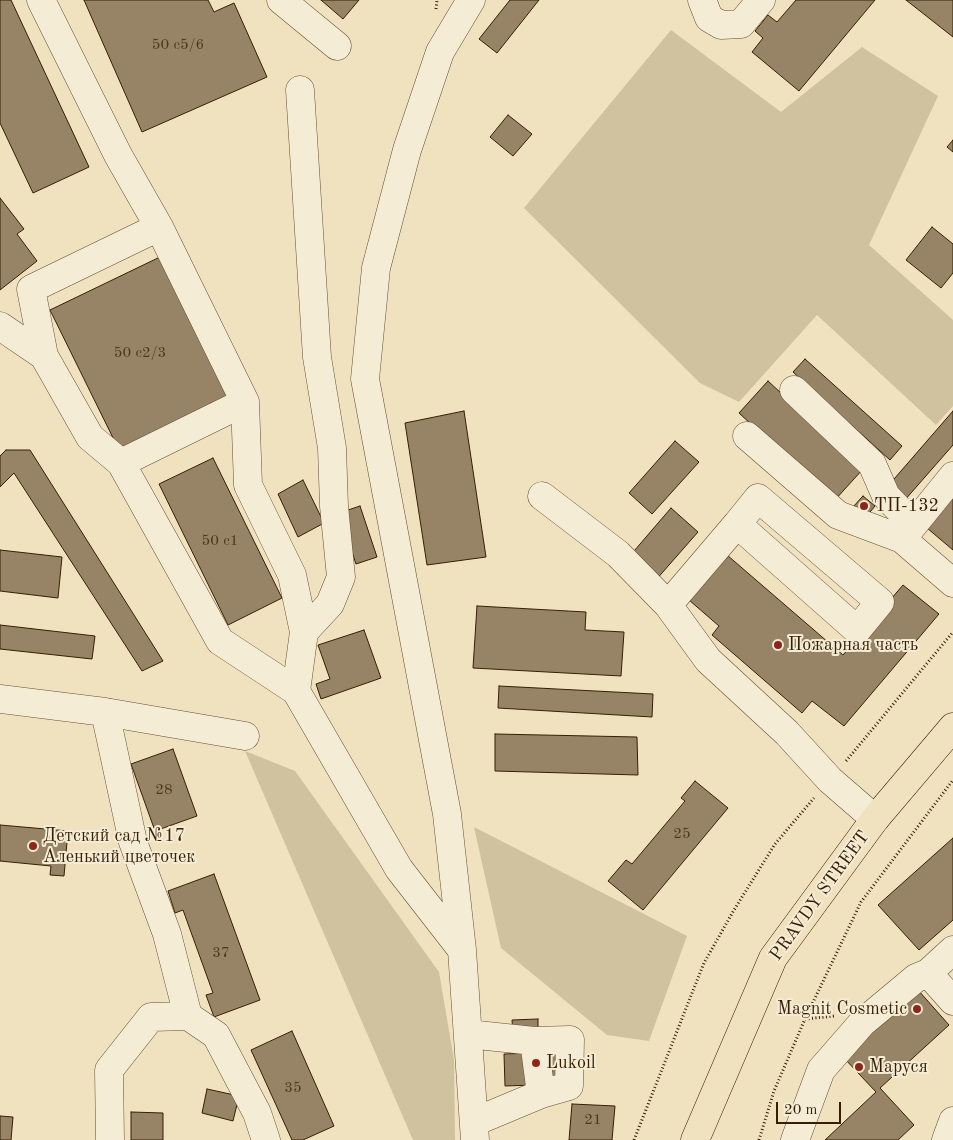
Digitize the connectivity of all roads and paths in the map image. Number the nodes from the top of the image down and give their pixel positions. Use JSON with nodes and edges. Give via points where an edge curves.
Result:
{"nodes":[{"id":1,"x":41,"y":0,"type":"edge"},
{"id":2,"x":281,"y":0,"type":"edge"},
{"id":3,"x":454,"y":0,"type":"edge"},
{"id":4,"x":471,"y":0,"type":"edge"},
{"id":5,"x":702,"y":0,"type":"edge"},
{"id":6,"x":761,"y":0,"type":"edge"},
{"id":7,"x":337,"y":46,"type":"dead end"},
{"id":8,"x":440,"y":52,"type":"junction"},
{"id":9,"x":300,"y":90,"type":"dead end"},
{"id":10,"x":159,"y":227,"type":"junction"},
{"id":11,"x":0,"y":326,"type":"edge"},
{"id":12,"x":44,"y":356,"type":"junction"},
{"id":13,"x":794,"y":390,"type":"dead end"},
{"id":14,"x":245,"y":402,"type":"junction"},
{"id":15,"x":747,"y":436,"type":"dead end"},
{"id":16,"x":121,"y":464,"type":"junction"},
{"id":17,"x":953,"y":476,"type":"edge"},
{"id":18,"x":542,"y":496,"type":"dead end"},
{"id":19,"x":737,"y":524,"type":"junction"},
{"id":20,"x":908,"y":531,"type":"junction"},
{"id":21,"x":953,"y":583,"type":"edge"},
{"id":22,"x":668,"y":605,"type":"junction"},
{"id":23,"x":304,"y":632,"type":"junction"},
{"id":24,"x":953,"y":632,"type":"edge"},
{"id":25,"x":296,"y":691,"type":"junction"},
{"id":26,"x":0,"y":699,"type":"edge"},
{"id":27,"x":105,"y":712,"type":"junction"},
{"id":28,"x":953,"y":727,"type":"edge"},
{"id":29,"x":245,"y":736,"type":"dead end"},
{"id":30,"x":830,"y":780,"type":"junction"},
{"id":31,"x":953,"y":780,"type":"edge"},
{"id":32,"x":875,"y":819,"type":"junction"},
{"id":33,"x":462,"y":950,"type":"junction"},
{"id":34,"x":953,"y":950,"type":"edge"},
{"id":35,"x":928,"y":973,"type":"junction"},
{"id":36,"x":953,"y":1000,"type":"edge"},
{"id":37,"x":841,"y":1015,"type":"dead end"},
{"id":38,"x":188,"y":1016,"type":"junction"},
{"id":39,"x":805,"y":1019,"type":"junction"},
{"id":40,"x":468,"y":1034,"type":"junction"},
{"id":41,"x":953,"y":1122,"type":"edge"},
{"id":42,"x":474,"y":1131,"type":"edge"},
{"id":43,"x":110,"y":1140,"type":"edge"},
{"id":44,"x":266,"y":1140,"type":"edge"},
{"id":45,"x":634,"y":1140,"type":"edge"},
{"id":46,"x":695,"y":1140,"type":"edge"},
{"id":47,"x":759,"y":1140,"type":"edge"},
{"id":48,"x":795,"y":1140,"type":"edge"},
{"id":49,"x":946,"y":1140,"type":"edge"}],
"edges":[{"from":1,"to":10,"type":"street","via":[[118,155]]},
{"from":2,"to":7,"type":"street"},
{"from":3,"to":8,"type":"street"},
{"from":4,"to":8,"type":"street"},
{"from":5,"to":6,"type":"street","via":[[709,18],[721,25],[741,24]]},
{"from":8,"to":33,"type":"street","via":[[407,150],[376,268],[365,379],[447,814]]},
{"from":9,"to":23,"type":"street","via":[[317,357],[332,448],[341,577],[330,604]]},
{"from":10,"to":12,"type":"street","via":[[31,289]]},
{"from":10,"to":14,"type":"street"},
{"from":11,"to":12,"type":"street"},
{"from":12,"to":16,"type":"street","via":[[90,437]]},
{"from":13,"to":20,"type":"street","via":[[872,464],[886,496]]},
{"from":14,"to":16,"type":"street"},
{"from":14,"to":23,"type":"street","via":[[248,484],[292,575]]},
{"from":15,"to":20,"type":"street","via":[[838,515]]},
{"from":16,"to":25,"type":"street","via":[[220,641]]},
{"from":17,"to":20,"type":"street"},
{"from":18,"to":22,"type":"street","via":[[618,554]]},
{"from":19,"to":19,"type":"street","via":[[857,630],[880,602],[758,498]]},
{"from":19,"to":22,"type":"street"},
{"from":20,"to":21,"type":"street"},
{"from":22,"to":30,"type":"street","via":[[708,660],[787,733]]},
{"from":23,"to":25,"type":"street"},
{"from":24,"to":30,"type":"path"},
{"from":25,"to":33,"type":"street","via":[[400,869]]},
{"from":26,"to":27,"type":"street"},
{"from":27,"to":29,"type":"street"},
{"from":27,"to":38,"type":"street","via":[[133,842],[166,934]]},
{"from":28,"to":32,"type":"main road","name":"PRAVDY STREET"},
{"from":30,"to":32,"type":"street"},
{"from":30,"to":45,"type":"path","via":[[775,844],[704,963]]},
{"from":31,"to":39,"type":"path","via":[[861,902]]},
{"from":32,"to":46,"type":"main road","name":"PRAVDY STREET","via":[[773,958]]},
{"from":33,"to":40,"type":"street"},
{"from":34,"to":35,"type":"street"},
{"from":35,"to":36,"type":"street"},
{"from":35,"to":48,"type":"street","via":[[916,978],[862,1023],[821,1070]]},
{"from":37,"to":39,"type":"path"},
{"from":38,"to":43,"type":"street","via":[[151,1017],[109,1070]]},
{"from":38,"to":44,"type":"street","via":[[216,1035],[256,1113]]},
{"from":39,"to":47,"type":"path","via":[[774,1091]]},
{"from":40,"to":42,"type":"street"},
{"from":40,"to":42,"type":"street","via":[[534,1041],[570,1040],[569,1086],[541,1094]]},
{"from":41,"to":49,"type":"street"}]}
